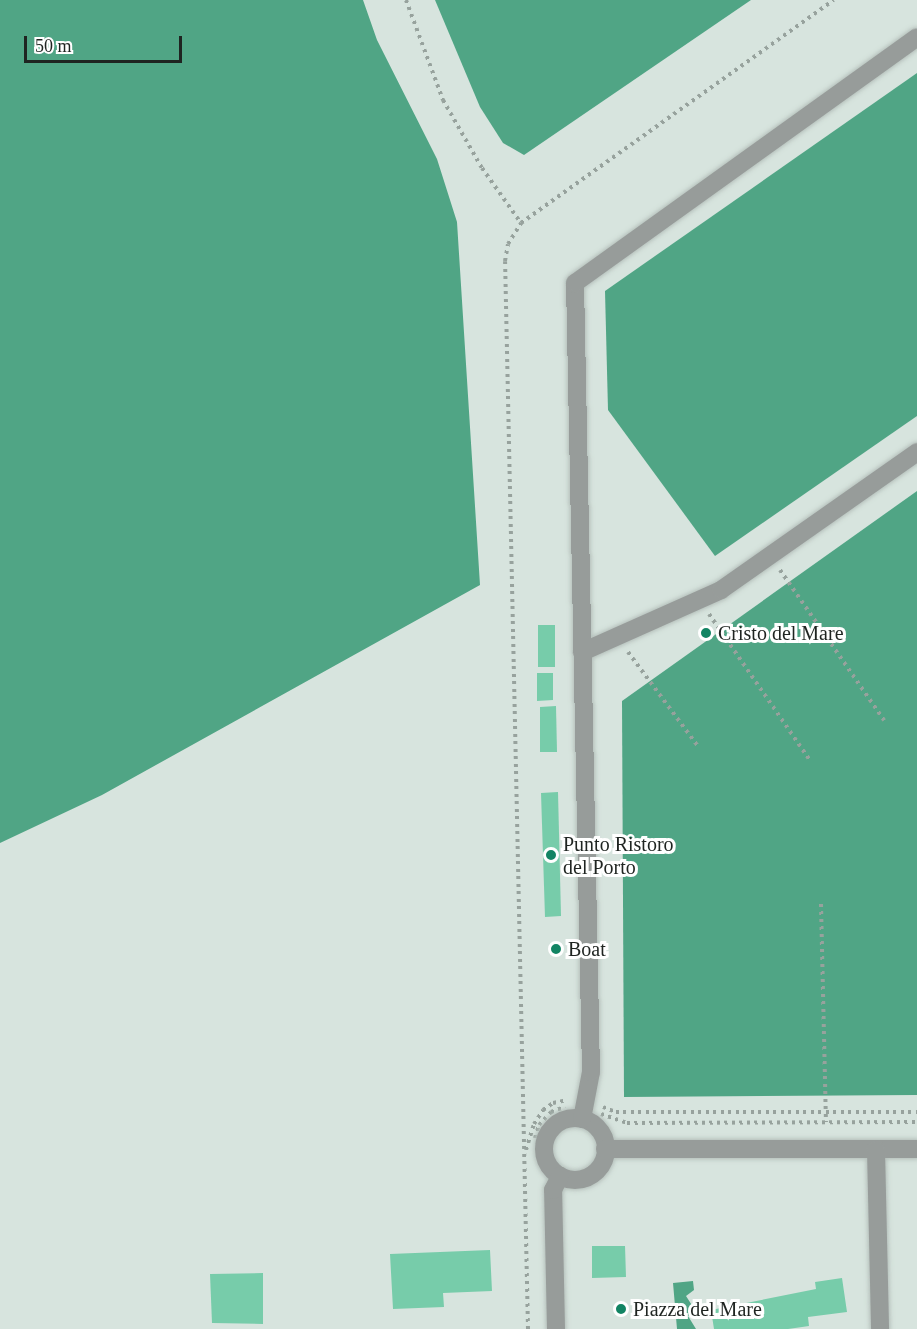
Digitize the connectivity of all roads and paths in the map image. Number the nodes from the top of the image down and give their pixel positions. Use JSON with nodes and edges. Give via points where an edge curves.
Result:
{"nodes":[{"id":1,"x":406,"y":0,"type":"edge"},
{"id":2,"x":834,"y":0,"type":"edge"},
{"id":3,"x":917,"y":37,"type":"edge"},
{"id":4,"x":521,"y":223,"type":"junction"},
{"id":5,"x":917,"y":452,"type":"edge"},
{"id":6,"x":788,"y":582,"type":"dead end"},
{"id":7,"x":720,"y":630,"type":"dead end"},
{"id":8,"x":616,"y":637,"type":"junction"},
{"id":9,"x":582,"y":652,"type":"junction"},
{"id":10,"x":884,"y":720,"type":"dead end"},
{"id":11,"x":697,"y":745,"type":"dead end"},
{"id":12,"x":809,"y":759,"type":"dead end"},
{"id":13,"x":821,"y":904,"type":"dead end"},
{"id":14,"x":584,"y":1110,"type":"junction"},
{"id":15,"x":917,"y":1112,"type":"edge"},
{"id":16,"x":826,"y":1114,"type":"junction"},
{"id":17,"x":826,"y":1122,"type":"junction"},
{"id":18,"x":917,"y":1122,"type":"edge"},
{"id":19,"x":606,"y":1149,"type":"junction"},
{"id":20,"x":917,"y":1149,"type":"edge"},
{"id":21,"x":876,"y":1150,"type":"junction"},
{"id":22,"x":545,"y":1158,"type":"junction"},
{"id":23,"x":524,"y":1159,"type":"junction"},
{"id":24,"x":560,"y":1176,"type":"junction"},
{"id":25,"x":528,"y":1329,"type":"edge"},
{"id":26,"x":555,"y":1329,"type":"edge"},
{"id":27,"x":880,"y":1329,"type":"edge"}],
"edges":[{"from":1,"to":4,"type":"path","via":[[443,100],[482,168]]},
{"from":2,"to":4,"type":"path"},
{"from":3,"to":9,"type":"street","via":[[575,283]]},
{"from":4,"to":23,"type":"path","via":[[508,244],[505,261]]},
{"from":5,"to":8,"type":"street","via":[[721,590]]},
{"from":6,"to":10,"type":"path"},
{"from":7,"to":12,"type":"path"},
{"from":8,"to":9,"type":"street"},
{"from":8,"to":11,"type":"path"},
{"from":9,"to":14,"type":"street","via":[[591,1072]]},
{"from":13,"to":16,"type":"path"},
{"from":14,"to":16,"type":"path"},
{"from":14,"to":17,"type":"path","via":[[627,1123]]},
{"from":14,"to":19,"type":"street","via":[[600,1131]]},
{"from":14,"to":22,"type":"street","via":[[550,1130]]},
{"from":14,"to":22,"type":"path","via":[[569,1106],[551,1112],[539,1125],[535,1138]]},
{"from":14,"to":23,"type":"path","via":[[575,1098],[543,1110],[534,1124]]},
{"from":15,"to":16,"type":"path"},
{"from":16,"to":17,"type":"path"},
{"from":17,"to":18,"type":"path"},
{"from":19,"to":21,"type":"street"},
{"from":19,"to":24,"type":"street","via":[[592,1174],[574,1180]]},
{"from":20,"to":21,"type":"street"},
{"from":21,"to":27,"type":"street"},
{"from":22,"to":24,"type":"street"},
{"from":23,"to":25,"type":"path"},
{"from":24,"to":26,"type":"street","via":[[553,1190]]}]}
